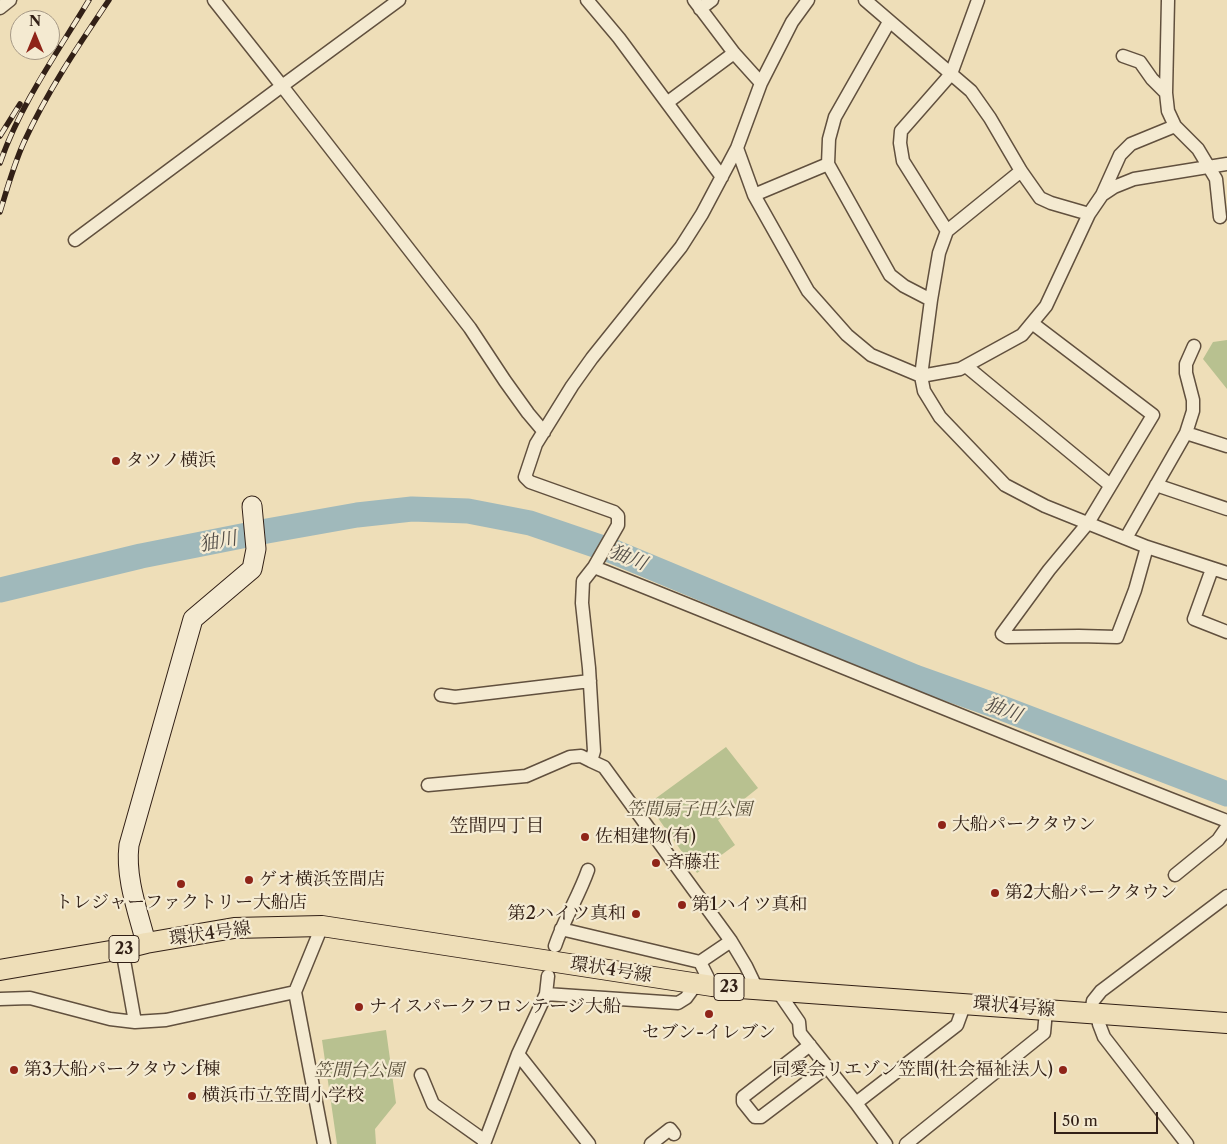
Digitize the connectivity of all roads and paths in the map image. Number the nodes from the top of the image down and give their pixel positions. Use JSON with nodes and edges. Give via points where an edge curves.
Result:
{"nodes":[{"id":1,"x":10,"y":0,"type":"edge"},
{"id":2,"x":214,"y":0,"type":"edge"},
{"id":3,"x":399,"y":0,"type":"edge"},
{"id":4,"x":587,"y":0,"type":"edge"},
{"id":5,"x":712,"y":0,"type":"edge"},
{"id":6,"x":808,"y":0,"type":"edge"},
{"id":7,"x":865,"y":0,"type":"edge"},
{"id":8,"x":1168,"y":0,"type":"edge"},
{"id":9,"x":977,"y":1,"type":"edge"},
{"id":10,"x":697,"y":5,"type":"edge"},
{"id":11,"x":0,"y":8,"type":"edge"},
{"id":12,"x":889,"y":22,"type":"junction"},
{"id":13,"x":734,"y":53,"type":"junction"},
{"id":14,"x":1123,"y":56,"type":"dead end"},
{"id":15,"x":951,"y":74,"type":"junction"},
{"id":16,"x":761,"y":83,"type":"junction"},
{"id":17,"x":282,"y":86,"type":"junction"},
{"id":18,"x":1166,"y":93,"type":"junction"},
{"id":19,"x":668,"y":102,"type":"junction"},
{"id":20,"x":1175,"y":126,"type":"junction"},
{"id":21,"x":737,"y":148,"type":"junction"},
{"id":22,"x":828,"y":164,"type":"junction"},
{"id":23,"x":1227,"y":164,"type":"edge"},
{"id":24,"x":1209,"y":167,"type":"junction"},
{"id":25,"x":1021,"y":171,"type":"junction"},
{"id":26,"x":722,"y":177,"type":"junction"},
{"id":27,"x":754,"y":195,"type":"junction"},
{"id":28,"x":1102,"y":195,"type":"junction"},
{"id":29,"x":1089,"y":214,"type":"junction"},
{"id":30,"x":1220,"y":217,"type":"dead end"},
{"id":31,"x":947,"y":231,"type":"junction"},
{"id":32,"x":75,"y":240,"type":"dead end"},
{"id":33,"x":931,"y":300,"type":"junction"},
{"id":34,"x":1032,"y":323,"type":"junction"},
{"id":35,"x":1194,"y":346,"type":"dead end"},
{"id":36,"x":966,"y":366,"type":"junction"},
{"id":37,"x":921,"y":376,"type":"junction"},
{"id":38,"x":544,"y":432,"type":"junction"},
{"id":39,"x":1186,"y":433,"type":"junction"},
{"id":40,"x":1227,"y":446,"type":"edge"},
{"id":41,"x":1110,"y":484,"type":"junction"},
{"id":42,"x":1156,"y":485,"type":"junction"},
{"id":43,"x":252,"y":506,"type":"dead end"},
{"id":44,"x":1227,"y":509,"type":"edge"},
{"id":45,"x":1088,"y":523,"type":"junction"},
{"id":46,"x":1126,"y":538,"type":"junction"},
{"id":47,"x":1147,"y":547,"type":"junction"},
{"id":48,"x":594,"y":566,"type":"junction"},
{"id":49,"x":1212,"y":569,"type":"junction"},
{"id":50,"x":1227,"y":573,"type":"edge"},
{"id":51,"x":1227,"y":632,"type":"edge"},
{"id":52,"x":590,"y":681,"type":"junction"},
{"id":53,"x":441,"y":695,"type":"dead end"},
{"id":54,"x":591,"y":761,"type":"junction"},
{"id":55,"x":428,"y":785,"type":"dead end"},
{"id":56,"x":1227,"y":821,"type":"edge"},
{"id":57,"x":1227,"y":827,"type":"edge"},
{"id":58,"x":588,"y":870,"type":"dead end"},
{"id":59,"x":1175,"y":875,"type":"dead end"},
{"id":60,"x":1227,"y":896,"type":"edge"},
{"id":61,"x":322,"y":926,"type":"junction"},
{"id":62,"x":561,"y":930,"type":"junction"},
{"id":63,"x":731,"y":941,"type":"junction"},
{"id":64,"x":146,"y":944,"type":"junction"},
{"id":65,"x":555,"y":946,"type":"dead end"},
{"id":66,"x":122,"y":949,"type":"junction"},
{"id":67,"x":700,"y":962,"type":"junction"},
{"id":68,"x":6,"y":969,"type":"edge"},
{"id":69,"x":548,"y":976,"type":"dead end"},
{"id":70,"x":704,"y":984,"type":"junction"},
{"id":71,"x":757,"y":989,"type":"junction"},
{"id":72,"x":777,"y":990,"type":"junction"},
{"id":73,"x":295,"y":992,"type":"junction"},
{"id":74,"x":546,"y":994,"type":"junction"},
{"id":75,"x":0,"y":999,"type":"edge"},
{"id":76,"x":965,"y":1003,"type":"junction"},
{"id":77,"x":1046,"y":1011,"type":"junction"},
{"id":78,"x":1094,"y":1012,"type":"junction"},
{"id":79,"x":134,"y":1022,"type":"junction"},
{"id":80,"x":1227,"y":1023,"type":"edge"},
{"id":81,"x":810,"y":1045,"type":"junction"},
{"id":82,"x":518,"y":1054,"type":"junction"},
{"id":83,"x":827,"y":1067,"type":"junction"},
{"id":84,"x":421,"y":1075,"type":"dead end"},
{"id":85,"x":856,"y":1103,"type":"junction"},
{"id":86,"x":674,"y":1134,"type":"dead end"},
{"id":87,"x":485,"y":1142,"type":"edge"},
{"id":88,"x":324,"y":1144,"type":"edge"},
{"id":89,"x":589,"y":1144,"type":"edge"},
{"id":90,"x":651,"y":1144,"type":"edge"},
{"id":91,"x":886,"y":1144,"type":"edge"},
{"id":92,"x":906,"y":1144,"type":"edge"},
{"id":93,"x":1187,"y":1144,"type":"edge"}],
"edges":[{"from":1,"to":11,"type":"street"},
{"from":2,"to":17,"type":"street"},
{"from":3,"to":17,"type":"street"},
{"from":4,"to":19,"type":"street"},
{"from":5,"to":10,"type":"street"},
{"from":6,"to":16,"type":"street","via":[[792,22]]},
{"from":7,"to":12,"type":"street"},
{"from":8,"to":18,"type":"street"},
{"from":9,"to":15,"type":"street"},
{"from":10,"to":13,"type":"street"},
{"from":12,"to":15,"type":"street"},
{"from":12,"to":22,"type":"street","via":[[835,117],[828,139]]},
{"from":13,"to":16,"type":"street"},
{"from":13,"to":19,"type":"street"},
{"from":14,"to":18,"type":"street","via":[[1140,62]]},
{"from":15,"to":25,"type":"street","via":[[971,91]]},
{"from":15,"to":31,"type":"street","via":[[901,131],[900,143],[903,161]]},
{"from":16,"to":21,"type":"street"},
{"from":17,"to":32,"type":"street"},
{"from":17,"to":38,"type":"street","via":[[470,328]]},
{"from":18,"to":20,"type":"street","via":[[1168,111]]},
{"from":19,"to":26,"type":"street"},
{"from":20,"to":24,"type":"street","via":[[1198,149]]},
{"from":20,"to":28,"type":"street","via":[[1131,144],[1120,155]]},
{"from":21,"to":26,"type":"street"},
{"from":21,"to":27,"type":"street"},
{"from":22,"to":27,"type":"street"},
{"from":22,"to":33,"type":"street","via":[[890,275]]},
{"from":23,"to":24,"type":"street"},
{"from":24,"to":28,"type":"street","via":[[1134,179]]},
{"from":24,"to":30,"type":"street","via":[[1216,179]]},
{"from":25,"to":29,"type":"street","via":[[1040,198]]},
{"from":25,"to":31,"type":"street"},
{"from":26,"to":38,"type":"street","via":[[681,247],[592,358]]},
{"from":27,"to":37,"type":"street","via":[[808,291],[847,335],[871,355]]},
{"from":28,"to":29,"type":"street"},
{"from":29,"to":34,"type":"street","via":[[1046,306]]},
{"from":31,"to":33,"type":"street","via":[[939,253]]},
{"from":33,"to":37,"type":"street"},
{"from":34,"to":36,"type":"street","via":[[1022,335]]},
{"from":34,"to":41,"type":"street","via":[[1153,415]]},
{"from":35,"to":39,"type":"street","via":[[1186,364],[1193,400]]},
{"from":36,"to":37,"type":"street"},
{"from":36,"to":41,"type":"street"},
{"from":37,"to":45,"type":"street","via":[[924,391],[940,417],[1005,485]]},
{"from":38,"to":48,"type":"street","via":[[534,451],[526,480],[618,516],[618,525]]},
{"from":39,"to":40,"type":"street"},
{"from":39,"to":42,"type":"street"},
{"from":41,"to":45,"type":"street"},
{"from":42,"to":44,"type":"street"},
{"from":42,"to":46,"type":"street"},
{"from":43,"to":64,"type":"street","via":[[256,549],[252,569],[194,620],[132,836],[129,873]]},
{"from":45,"to":46,"type":"street"},
{"from":45,"to":47,"type":"street","via":[[1002,634],[1007,637],[1117,637]]},
{"from":46,"to":47,"type":"street"},
{"from":47,"to":49,"type":"street"},
{"from":48,"to":52,"type":"street","via":[[583,582],[582,603]]},
{"from":48,"to":56,"type":"street"},
{"from":49,"to":50,"type":"street"},
{"from":49,"to":51,"type":"street","via":[[1194,619]]},
{"from":52,"to":53,"type":"street","via":[[455,697]]},
{"from":52,"to":54,"type":"street","via":[[594,751]]},
{"from":54,"to":55,"type":"street","via":[[581,756],[570,757],[526,776]]},
{"from":54,"to":63,"type":"street","via":[[604,768]]},
{"from":57,"to":59,"type":"street","via":[[1218,840]]},
{"from":58,"to":62,"type":"street"},
{"from":60,"to":78,"type":"street","via":[[1101,991],[1093,1001]]},
{"from":61,"to":64,"type":"main road","name":"環状4号線","number":"23","via":[[234,928]]},
{"from":61,"to":70,"type":"main road","name":"環状4号線","number":"23"},
{"from":61,"to":73,"type":"street"},
{"from":62,"to":65,"type":"street"},
{"from":62,"to":67,"type":"street"},
{"from":63,"to":67,"type":"street"},
{"from":63,"to":71,"type":"street"},
{"from":64,"to":66,"type":"main road","name":"環状4号線","number":"23"},
{"from":66,"to":68,"type":"main road","name":"環状4号線","number":"23"},
{"from":66,"to":79,"type":"street"},
{"from":67,"to":70,"type":"street"},
{"from":69,"to":74,"type":"street"},
{"from":70,"to":71,"type":"main road","name":"環状4号線","number":"23"},
{"from":70,"to":74,"type":"street","via":[[678,1004]]},
{"from":71,"to":72,"type":"main road","name":"環状4号線","number":"23"},
{"from":72,"to":76,"type":"main road","name":"環状4号線","number":"23"},
{"from":72,"to":81,"type":"street"},
{"from":73,"to":79,"type":"street","via":[[166,1020]]},
{"from":73,"to":88,"type":"street"},
{"from":74,"to":82,"type":"street"},
{"from":75,"to":79,"type":"street","via":[[30,998]]},
{"from":76,"to":77,"type":"main road","name":"環状4号線","number":"23"},
{"from":76,"to":85,"type":"street","via":[[958,1026]]},
{"from":77,"to":78,"type":"main road","name":"環状4号線","number":"23"},
{"from":77,"to":92,"type":"street","via":[[1044,1034]]},
{"from":78,"to":80,"type":"main road","name":"環状4号線","number":"23"},
{"from":78,"to":93,"type":"street","via":[[1104,1037]]},
{"from":81,"to":83,"type":"street"},
{"from":81,"to":83,"type":"street","via":[[743,1097],[743,1102],[755,1117],[761,1117]]},
{"from":82,"to":87,"type":"street"},
{"from":82,"to":89,"type":"street"},
{"from":83,"to":85,"type":"street"},
{"from":84,"to":87,"type":"street","via":[[434,1104]]},
{"from":85,"to":91,"type":"street"},
{"from":86,"to":90,"type":"street","via":[[670,1129]]}]}
